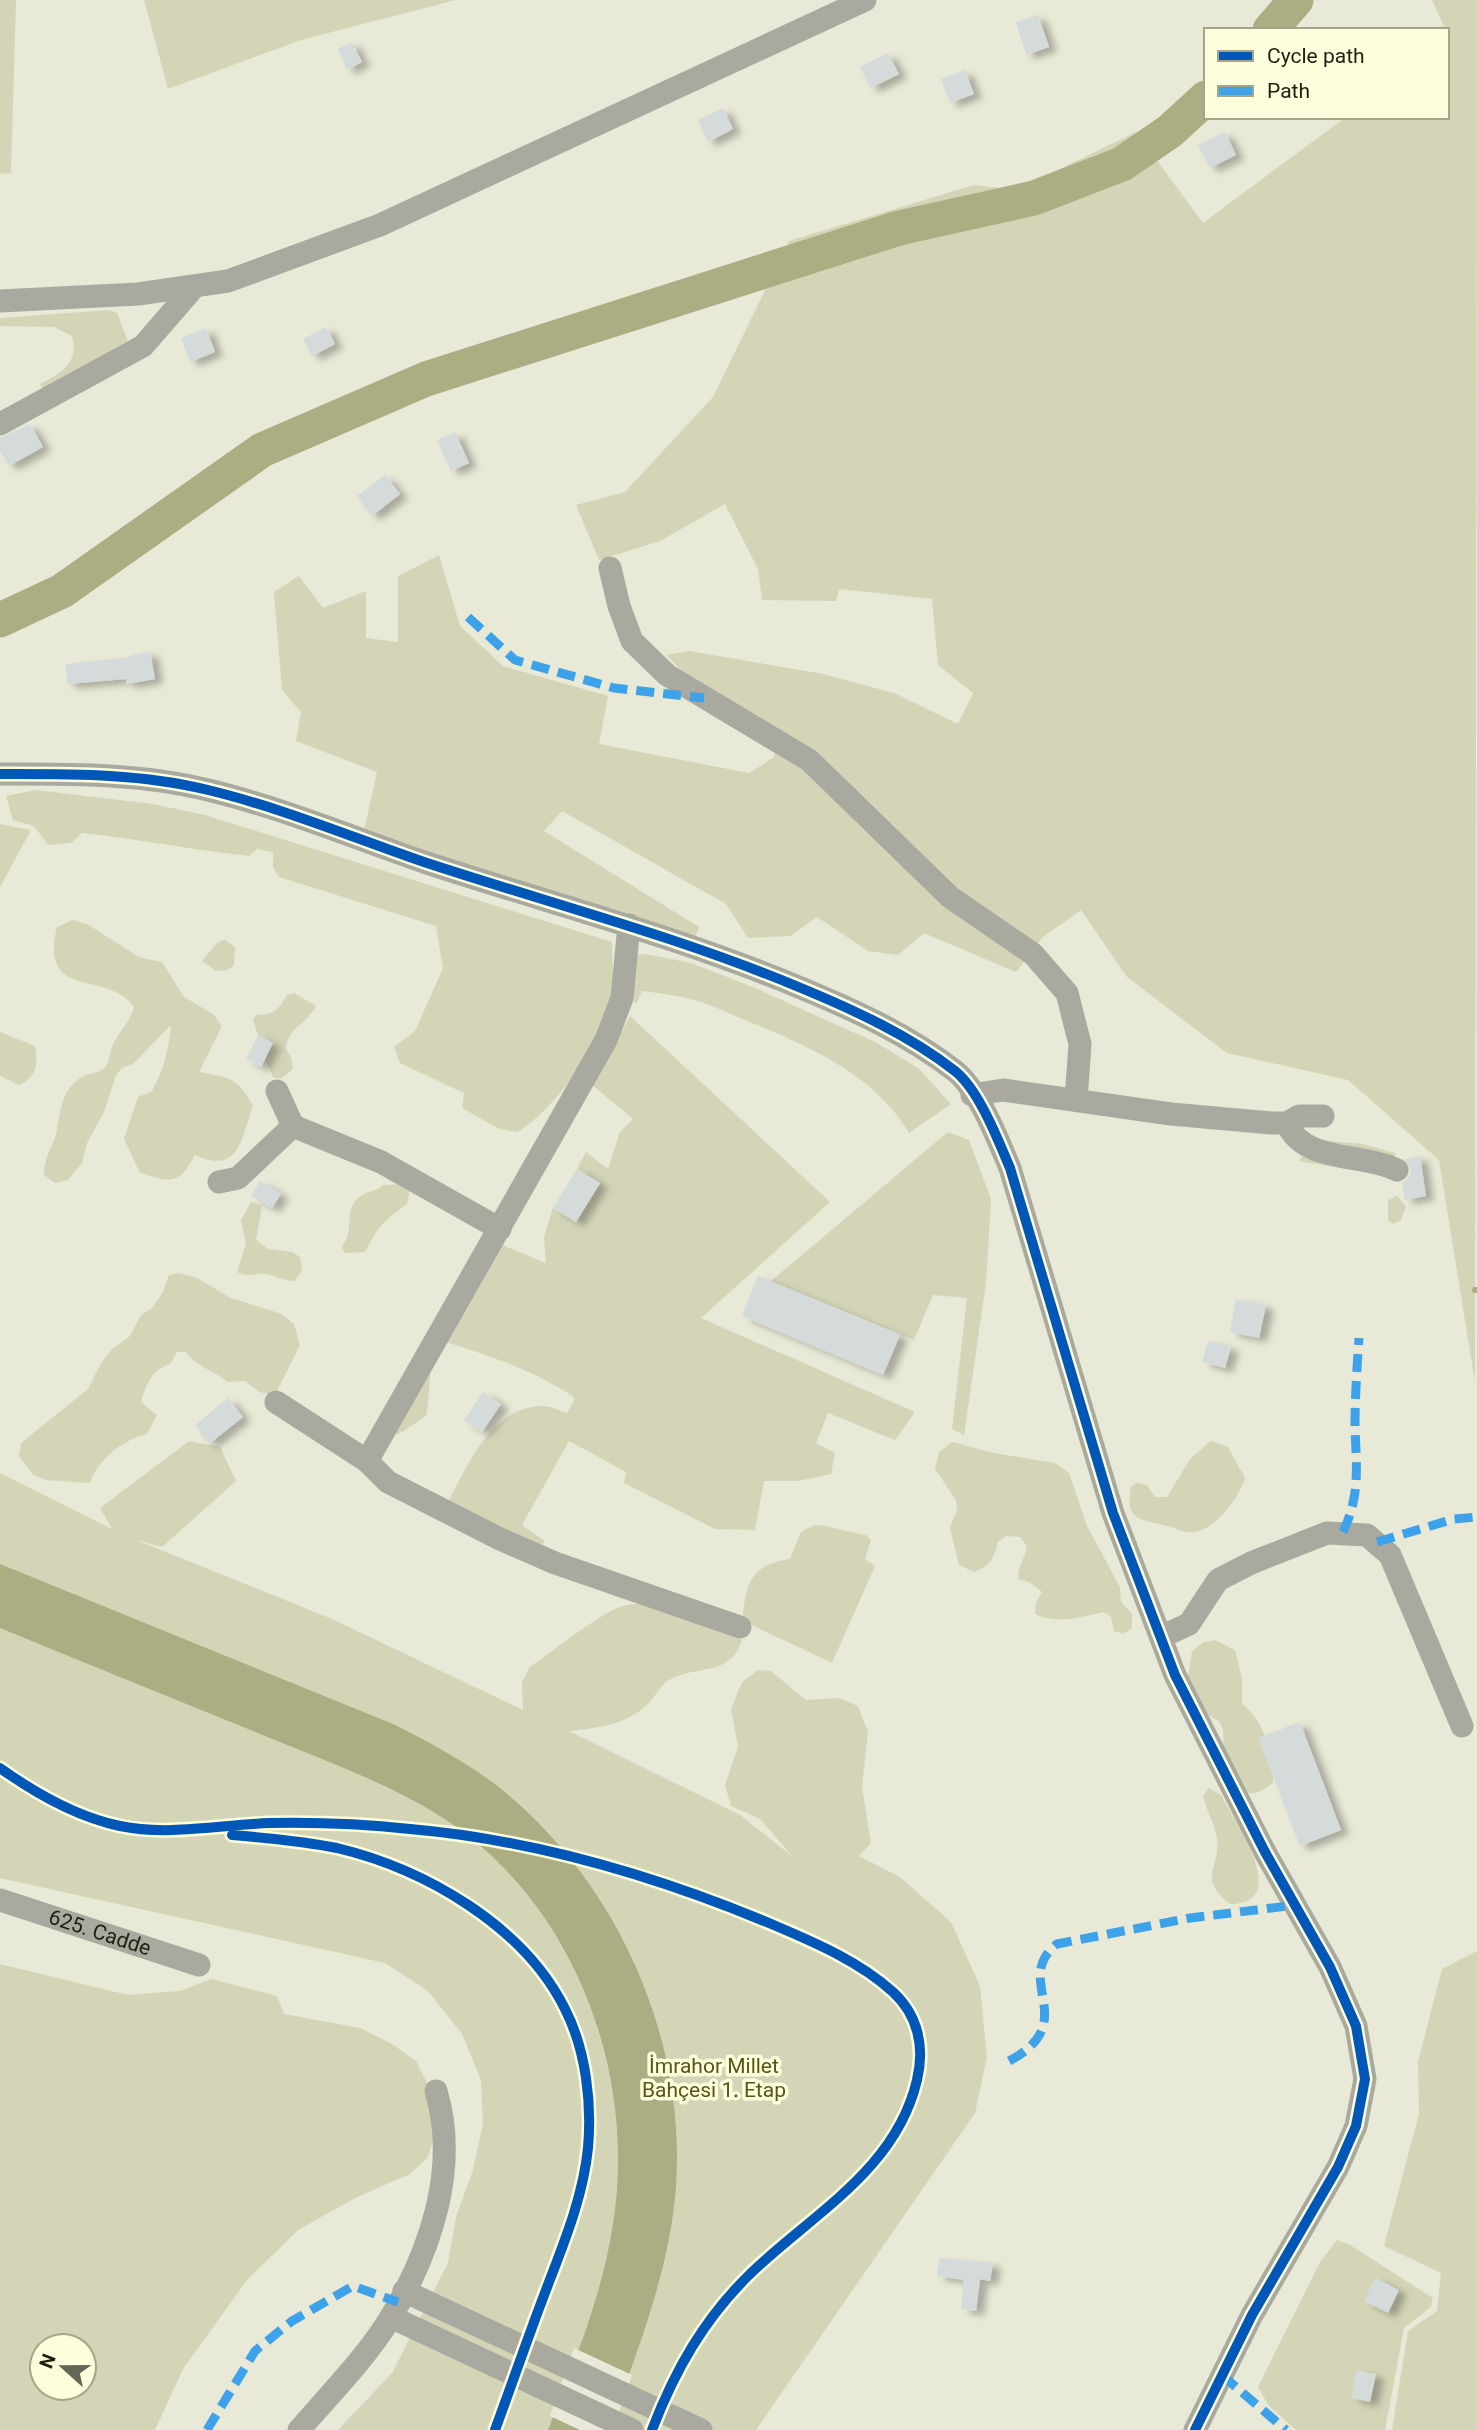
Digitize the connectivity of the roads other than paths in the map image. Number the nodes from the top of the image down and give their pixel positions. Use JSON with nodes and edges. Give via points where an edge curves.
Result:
{"nodes":[{"id":1,"x":864,"y":0,"type":"edge"},
{"id":2,"x":195,"y":286,"type":"junction"},
{"id":3,"x":0,"y":302,"type":"edge"},
{"id":4,"x":0,"y":424,"type":"edge"},
{"id":5,"x":610,"y":568,"type":"dead end"},
{"id":6,"x":0,"y":774,"type":"edge"},
{"id":7,"x":629,"y":925,"type":"junction"},
{"id":8,"x":277,"y":1091,"type":"dead end"},
{"id":9,"x":972,"y":1095,"type":"junction"},
{"id":10,"x":1076,"y":1101,"type":"junction"},
{"id":11,"x":1323,"y":1116,"type":"dead end"},
{"id":12,"x":1287,"y":1123,"type":"junction"},
{"id":13,"x":293,"y":1126,"type":"junction"},
{"id":14,"x":1397,"y":1170,"type":"dead end"},
{"id":15,"x":219,"y":1182,"type":"dead end"},
{"id":16,"x":500,"y":1229,"type":"junction"},
{"id":17,"x":276,"y":1402,"type":"dead end"},
{"id":18,"x":367,"y":1461,"type":"junction"},
{"id":19,"x":740,"y":1627,"type":"dead end"},
{"id":20,"x":1161,"y":1637,"type":"junction"},
{"id":21,"x":1462,"y":1726,"type":"dead end"},
{"id":22,"x":0,"y":1900,"type":"edge"},
{"id":23,"x":199,"y":1965,"type":"dead end"},
{"id":24,"x":436,"y":2091,"type":"dead end"},
{"id":25,"x":404,"y":2291,"type":"junction"},
{"id":26,"x":391,"y":2317,"type":"junction"},
{"id":27,"x":299,"y":2430,"type":"edge"},
{"id":28,"x":632,"y":2430,"type":"edge"},
{"id":29,"x":701,"y":2430,"type":"edge"},
{"id":30,"x":1195,"y":2430,"type":"edge"}],
"edges":[{"from":1,"to":2,"type":"street","via":[[380,225],[229,281]]},
{"from":2,"to":3,"type":"street"},
{"from":2,"to":4,"type":"street","via":[[144,346]]},
{"from":5,"to":10,"type":"street","via":[[632,641],[667,675],[809,760],[950,897],[1033,954],[1067,993],[1080,1044]]},
{"from":6,"to":7,"type":"street","via":[[86,774],[207,790]]},
{"from":7,"to":9,"type":"street","via":[[835,1002],[914,1042],[958,1074]]},
{"from":7,"to":16,"type":"street","via":[[622,998],[615,1018]]},
{"from":8,"to":13,"type":"street"},
{"from":9,"to":10,"type":"street","via":[[1003,1090]]},
{"from":9,"to":20,"type":"street","via":[[991,1122],[1010,1168],[1113,1513]]},
{"from":10,"to":12,"type":"street"},
{"from":11,"to":12,"type":"street","via":[[1299,1116]]},
{"from":12,"to":14,"type":"street","via":[[1292,1138],[1305,1146]]},
{"from":13,"to":15,"type":"street","via":[[238,1178]]},
{"from":13,"to":16,"type":"street","via":[[381,1162]]},
{"from":16,"to":18,"type":"street"},
{"from":17,"to":18,"type":"street"},
{"from":18,"to":19,"type":"street","via":[[408,1494],[499,1539]]},
{"from":20,"to":21,"type":"street","via":[[1189,1624],[1218,1580],[1251,1563],[1327,1534],[1367,1535],[1390,1555]]},
{"from":20,"to":30,"type":"street","via":[[1175,1675],[1265,1852],[1330,1967],[1356,2026],[1365,2078],[1356,2126],[1338,2167],[1252,2315]]},
{"from":22,"to":23,"type":"street","name":"625. Cadde"},
{"from":24,"to":25,"type":"street","via":[[445,2128],[444,2174],[432,2222]]},
{"from":25,"to":26,"type":"street"},
{"from":25,"to":29,"type":"street"},
{"from":26,"to":27,"type":"street"},
{"from":26,"to":28,"type":"street"}]}
